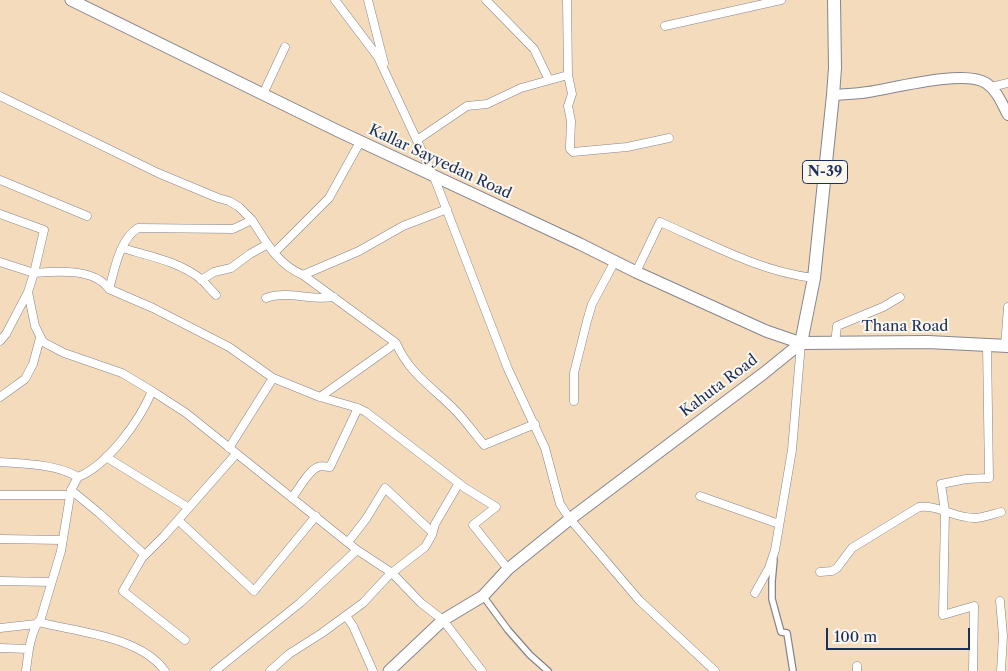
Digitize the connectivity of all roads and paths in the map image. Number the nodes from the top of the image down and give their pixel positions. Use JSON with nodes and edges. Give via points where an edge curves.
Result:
{"nodes":[{"id":1,"x":70,"y":0,"type":"edge"},
{"id":2,"x":334,"y":0,"type":"edge"},
{"id":3,"x":368,"y":0,"type":"edge"},
{"id":4,"x":486,"y":0,"type":"edge"},
{"id":5,"x":567,"y":0,"type":"edge"},
{"id":6,"x":781,"y":0,"type":"edge"},
{"id":7,"x":834,"y":0,"type":"edge"},
{"id":8,"x":665,"y":26,"type":"dead end"},
{"id":9,"x":285,"y":47,"type":"dead end"},
{"id":10,"x":568,"y":75,"type":"junction"},
{"id":11,"x":387,"y":77,"type":"junction"},
{"id":12,"x":548,"y":80,"type":"junction"},
{"id":13,"x":1008,"y":83,"type":"edge"},
{"id":14,"x":991,"y":87,"type":"junction"},
{"id":15,"x":263,"y":94,"type":"junction"},
{"id":16,"x":833,"y":95,"type":"junction"},
{"id":17,"x":0,"y":96,"type":"edge"},
{"id":18,"x":1008,"y":115,"type":"edge"},
{"id":19,"x":669,"y":138,"type":"dead end"},
{"id":20,"x":417,"y":140,"type":"junction"},
{"id":21,"x":360,"y":142,"type":"junction"},
{"id":22,"x":434,"y":177,"type":"junction"},
{"id":23,"x":0,"y":180,"type":"edge"},
{"id":24,"x":447,"y":209,"type":"junction"},
{"id":25,"x":0,"y":214,"type":"edge"},
{"id":26,"x":87,"y":216,"type":"dead end"},
{"id":27,"x":252,"y":220,"type":"junction"},
{"id":28,"x":266,"y":245,"type":"junction"},
{"id":29,"x":122,"y":248,"type":"junction"},
{"id":30,"x":274,"y":253,"type":"junction"},
{"id":31,"x":0,"y":262,"type":"edge"},
{"id":32,"x":614,"y":262,"type":"junction"},
{"id":33,"x":636,"y":272,"type":"junction"},
{"id":34,"x":34,"y":273,"type":"junction"},
{"id":35,"x":303,"y":275,"type":"junction"},
{"id":36,"x":814,"y":278,"type":"junction"},
{"id":37,"x":201,"y":280,"type":"junction"},
{"id":38,"x":109,"y":290,"type":"junction"},
{"id":39,"x":28,"y":292,"type":"junction"},
{"id":40,"x":216,"y":295,"type":"dead end"},
{"id":41,"x":334,"y":297,"type":"junction"},
{"id":42,"x":900,"y":297,"type":"dead end"},
{"id":43,"x":266,"y":298,"type":"dead end"},
{"id":44,"x":1008,"y":307,"type":"edge"},
{"id":45,"x":40,"y":337,"type":"junction"},
{"id":46,"x":0,"y":341,"type":"edge"},
{"id":47,"x":396,"y":343,"type":"junction"},
{"id":48,"x":801,"y":343,"type":"junction"},
{"id":49,"x":835,"y":343,"type":"junction"},
{"id":50,"x":987,"y":345,"type":"junction"},
{"id":51,"x":1006,"y":346,"type":"edge"},
{"id":52,"x":273,"y":378,"type":"junction"},
{"id":53,"x":152,"y":391,"type":"junction"},
{"id":54,"x":0,"y":397,"type":"edge"},
{"id":55,"x":320,"y":397,"type":"junction"},
{"id":56,"x":574,"y":401,"type":"dead end"},
{"id":57,"x":358,"y":408,"type":"junction"},
{"id":58,"x":535,"y":424,"type":"junction"},
{"id":59,"x":233,"y":451,"type":"junction"},
{"id":60,"x":106,"y":457,"type":"junction"},
{"id":61,"x":0,"y":462,"type":"edge"},
{"id":62,"x":78,"y":478,"type":"junction"},
{"id":63,"x":459,"y":484,"type":"junction"},
{"id":64,"x":70,"y":493,"type":"junction"},
{"id":65,"x":0,"y":495,"type":"edge"},
{"id":66,"x":700,"y":496,"type":"dead end"},
{"id":67,"x":292,"y":498,"type":"junction"},
{"id":68,"x":189,"y":508,"type":"junction"},
{"id":69,"x":946,"y":511,"type":"junction"},
{"id":70,"x":1001,"y":512,"type":"dead end"},
{"id":71,"x":316,"y":516,"type":"junction"},
{"id":72,"x":570,"y":519,"type":"junction"},
{"id":73,"x":178,"y":520,"type":"junction"},
{"id":74,"x":778,"y":524,"type":"junction"},
{"id":75,"x":432,"y":532,"type":"junction"},
{"id":76,"x":0,"y":539,"type":"edge"},
{"id":77,"x":62,"y":540,"type":"junction"},
{"id":78,"x":348,"y":542,"type":"junction"},
{"id":79,"x":357,"y":550,"type":"junction"},
{"id":80,"x":775,"y":550,"type":"junction"},
{"id":81,"x":145,"y":555,"type":"junction"},
{"id":82,"x":508,"y":569,"type":"junction"},
{"id":83,"x":820,"y":572,"type":"dead end"},
{"id":84,"x":392,"y":573,"type":"junction"},
{"id":85,"x":0,"y":581,"type":"edge"},
{"id":86,"x":51,"y":582,"type":"junction"},
{"id":87,"x":755,"y":593,"type":"dead end"},
{"id":88,"x":483,"y":596,"type":"junction"},
{"id":89,"x":1000,"y":601,"type":"dead end"},
{"id":90,"x":346,"y":616,"type":"junction"},
{"id":91,"x":443,"y":620,"type":"junction"},
{"id":92,"x":37,"y":623,"type":"junction"},
{"id":93,"x":0,"y":628,"type":"edge"},
{"id":94,"x":185,"y":640,"type":"dead end"},
{"id":95,"x":0,"y":648,"type":"edge"},
{"id":96,"x":29,"y":649,"type":"junction"},
{"id":97,"x":26,"y":671,"type":"edge"},
{"id":98,"x":165,"y":671,"type":"edge"},
{"id":99,"x":216,"y":671,"type":"edge"},
{"id":100,"x":270,"y":671,"type":"edge"},
{"id":101,"x":374,"y":671,"type":"edge"},
{"id":102,"x":389,"y":671,"type":"edge"},
{"id":103,"x":482,"y":671,"type":"edge"},
{"id":104,"x":548,"y":671,"type":"edge"},
{"id":105,"x":714,"y":671,"type":"edge"},
{"id":106,"x":793,"y":671,"type":"edge"},
{"id":107,"x":973,"y":671,"type":"edge"},
{"id":108,"x":1001,"y":671,"type":"edge"}],
"edges":[{"from":1,"to":15,"type":"main road","name":"Kallar Sayyedan Road"},
{"from":2,"to":11,"type":"street","via":[[378,57]]},
{"from":3,"to":11,"type":"street"},
{"from":4,"to":12,"type":"street","via":[[534,49]]},
{"from":5,"to":10,"type":"street"},
{"from":6,"to":8,"type":"street"},
{"from":7,"to":16,"type":"highway","number":"N-39","via":[[836,68]]},
{"from":9,"to":15,"type":"street"},
{"from":10,"to":12,"type":"street"},
{"from":10,"to":19,"type":"street","via":[[572,94],[568,106],[570,149],[573,152],[626,147]]},
{"from":11,"to":20,"type":"street"},
{"from":12,"to":20,"type":"street","via":[[487,104],[467,106]]},
{"from":13,"to":14,"type":"street"},
{"from":14,"to":16,"type":"street","via":[[979,80],[940,80]]},
{"from":14,"to":18,"type":"street"},
{"from":15,"to":21,"type":"main road","name":"Kallar Sayyedan Road"},
{"from":16,"to":36,"type":"highway","number":"N-39"},
{"from":17,"to":27,"type":"street","via":[[158,173],[229,201],[239,206]]},
{"from":20,"to":22,"type":"street"},
{"from":21,"to":22,"type":"main road","name":"Kallar Sayyedan Road"},
{"from":21,"to":30,"type":"street","via":[[329,198]]},
{"from":22,"to":24,"type":"street"},
{"from":22,"to":32,"type":"main road","name":"Kallar Sayyedan Road"},
{"from":23,"to":26,"type":"street"},
{"from":24,"to":35,"type":"street","via":[[403,226],[359,252]]},
{"from":24,"to":58,"type":"street","via":[[508,369]]},
{"from":25,"to":34,"type":"street","via":[[44,230]]},
{"from":27,"to":28,"type":"street"},
{"from":27,"to":29,"type":"street","via":[[233,229],[138,228],[129,234]]},
{"from":28,"to":30,"type":"street"},
{"from":28,"to":37,"type":"street","via":[[231,268],[214,272]]},
{"from":29,"to":37,"type":"street","via":[[166,261]]},
{"from":29,"to":38,"type":"street"},
{"from":30,"to":35,"type":"street","via":[[293,271]]},
{"from":31,"to":34,"type":"street"},
{"from":32,"to":33,"type":"main road","name":"Kallar Sayyedan Road"},
{"from":32,"to":56,"type":"street","via":[[592,304],[574,373]]},
{"from":33,"to":36,"type":"street","via":[[660,222],[729,253]]},
{"from":33,"to":48,"type":"main road","name":"Kallar Sayyedan Road","via":[[766,331]]},
{"from":34,"to":38,"type":"street","via":[[70,271],[105,283]]},
{"from":34,"to":39,"type":"street"},
{"from":35,"to":41,"type":"street"},
{"from":36,"to":48,"type":"highway","number":"N-39"},
{"from":37,"to":40,"type":"street"},
{"from":38,"to":52,"type":"street","via":[[153,308],[230,348]]},
{"from":39,"to":45,"type":"street"},
{"from":39,"to":46,"type":"street"},
{"from":41,"to":43,"type":"street","via":[[320,299],[282,294]]},
{"from":41,"to":47,"type":"street"},
{"from":42,"to":49,"type":"street","via":[[837,326]]},
{"from":44,"to":51,"type":"street"},
{"from":45,"to":53,"type":"street","via":[[64,354],[122,373]]},
{"from":45,"to":54,"type":"street","via":[[25,379]]},
{"from":47,"to":55,"type":"street"},
{"from":47,"to":58,"type":"street","via":[[414,372],[455,410],[484,445]]},
{"from":48,"to":49,"type":"highway","name":"Thana Road"},
{"from":48,"to":72,"type":"main road","name":"Kahuta Road"},
{"from":48,"to":74,"type":"street","via":[[792,450]]},
{"from":49,"to":50,"type":"highway","name":"Thana Road"},
{"from":50,"to":51,"type":"highway","name":"Thana Road"},
{"from":50,"to":69,"type":"street","via":[[989,478],[966,478],[942,484]]},
{"from":52,"to":55,"type":"street"},
{"from":52,"to":59,"type":"street"},
{"from":53,"to":59,"type":"street","via":[[186,413]]},
{"from":53,"to":60,"type":"street","via":[[128,433]]},
{"from":55,"to":57,"type":"street"},
{"from":57,"to":63,"type":"street"},
{"from":57,"to":67,"type":"street","via":[[330,467],[316,467]]},
{"from":58,"to":72,"type":"street","via":[[548,457],[558,499]]},
{"from":59,"to":67,"type":"street"},
{"from":59,"to":68,"type":"street"},
{"from":60,"to":62,"type":"street"},
{"from":60,"to":68,"type":"street"},
{"from":61,"to":62,"type":"street","via":[[68,472]]},
{"from":62,"to":64,"type":"street"},
{"from":63,"to":75,"type":"street"},
{"from":63,"to":82,"type":"street","via":[[496,507],[473,525]]},
{"from":64,"to":65,"type":"street"},
{"from":64,"to":77,"type":"street"},
{"from":64,"to":81,"type":"street","via":[[100,513]]},
{"from":66,"to":74,"type":"street"},
{"from":67,"to":71,"type":"street"},
{"from":68,"to":73,"type":"street"},
{"from":69,"to":70,"type":"street","via":[[974,518]]},
{"from":69,"to":83,"type":"street","via":[[919,507],[852,548],[837,568]]},
{"from":69,"to":107,"type":"street","via":[[943,615],[974,606]]},
{"from":71,"to":73,"type":"street","via":[[254,591]]},
{"from":71,"to":78,"type":"street"},
{"from":72,"to":82,"type":"main road","name":"Kahuta Road"},
{"from":72,"to":105,"type":"street","via":[[639,600]]},
{"from":73,"to":81,"type":"street"},
{"from":74,"to":80,"type":"street"},
{"from":75,"to":78,"type":"street","via":[[386,488]]},
{"from":75,"to":84,"type":"street","via":[[425,547]]},
{"from":76,"to":77,"type":"street"},
{"from":77,"to":86,"type":"street"},
{"from":78,"to":79,"type":"street"},
{"from":79,"to":84,"type":"street"},
{"from":79,"to":99,"type":"street","via":[[300,603]]},
{"from":80,"to":87,"type":"street"},
{"from":80,"to":106,"type":"street","via":[[772,599],[781,632],[787,633]]},
{"from":81,"to":94,"type":"street","via":[[123,591]]},
{"from":82,"to":88,"type":"main road","name":"Kahuta Road"},
{"from":84,"to":90,"type":"street"},
{"from":84,"to":91,"type":"street"},
{"from":85,"to":86,"type":"street"},
{"from":86,"to":92,"type":"street"},
{"from":88,"to":91,"type":"main road","name":"Kahuta Road"},
{"from":88,"to":104,"type":"street","via":[[508,630]]},
{"from":89,"to":108,"type":"street"},
{"from":90,"to":100,"type":"street","via":[[289,654]]},
{"from":90,"to":101,"type":"street"},
{"from":91,"to":102,"type":"main road","name":"Kahuta Road"},
{"from":91,"to":103,"type":"street"},
{"from":92,"to":93,"type":"street"},
{"from":92,"to":96,"type":"street"},
{"from":92,"to":98,"type":"street","via":[[116,640],[147,656]]},
{"from":95,"to":96,"type":"street"},
{"from":96,"to":97,"type":"street"}]}
